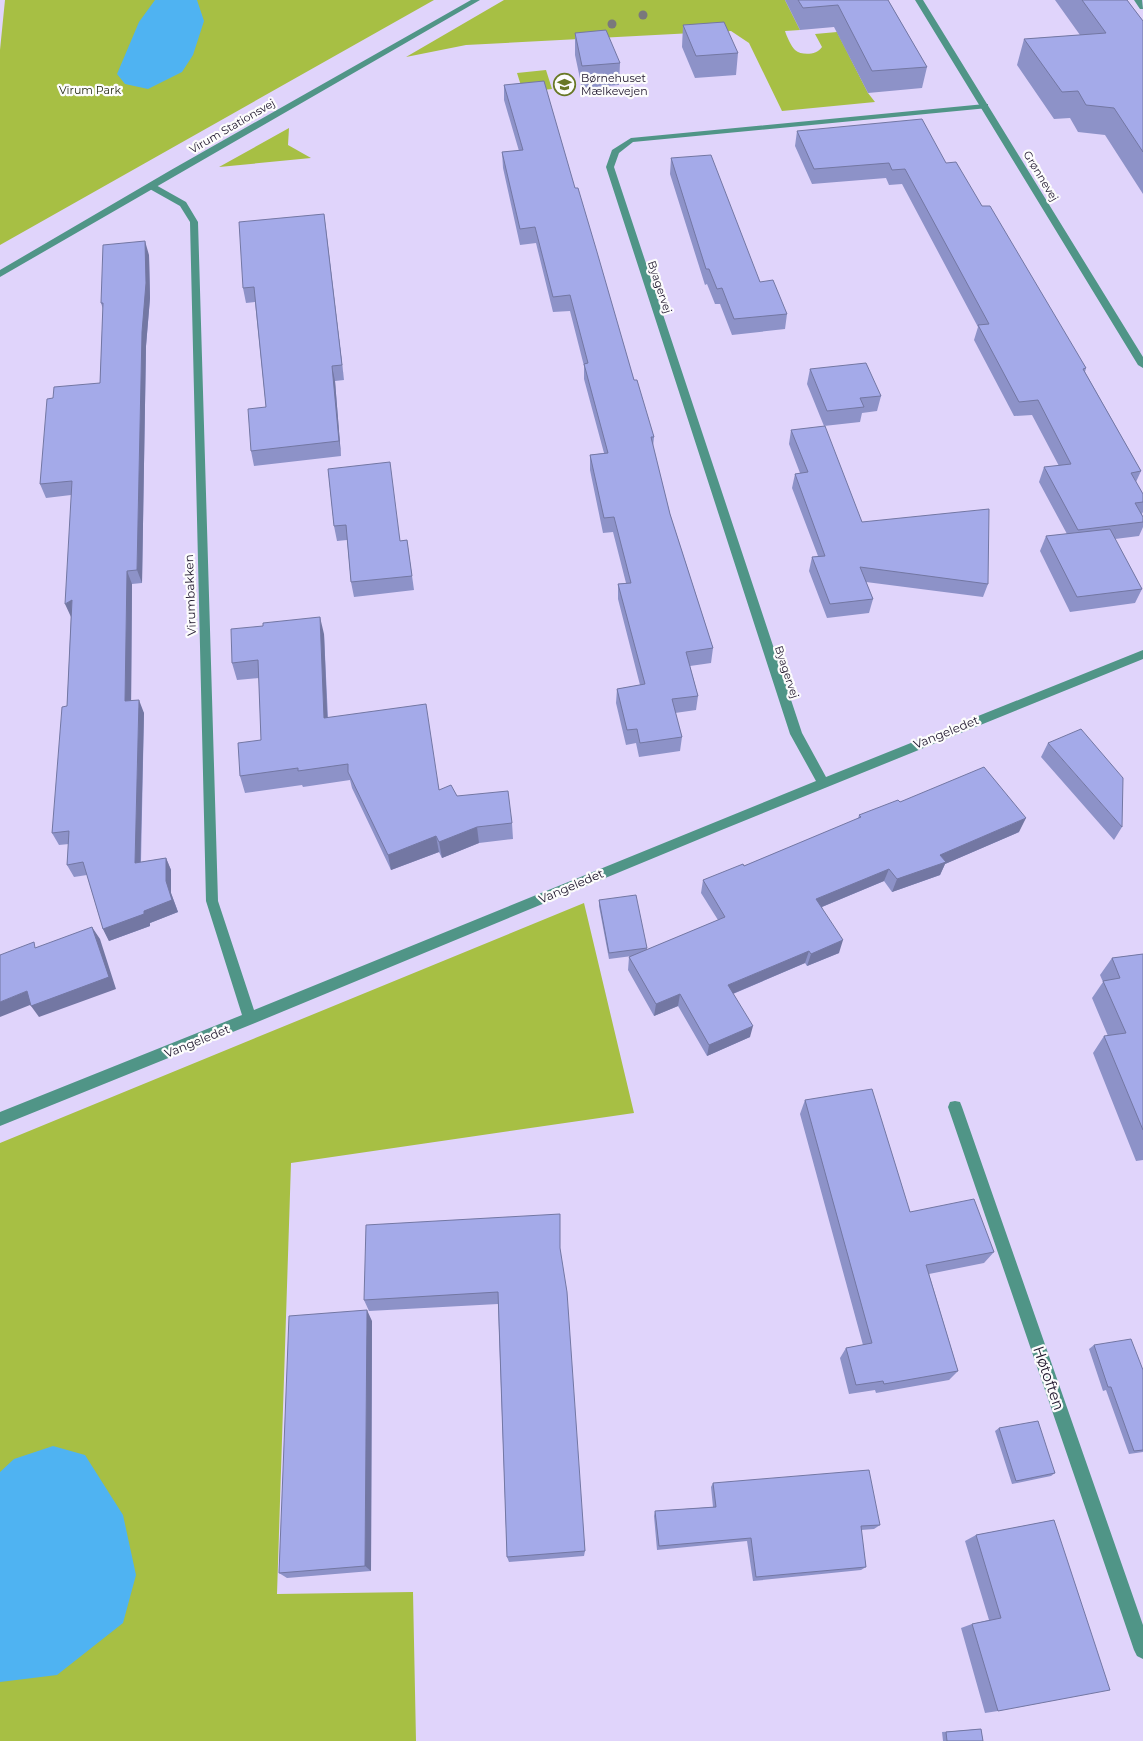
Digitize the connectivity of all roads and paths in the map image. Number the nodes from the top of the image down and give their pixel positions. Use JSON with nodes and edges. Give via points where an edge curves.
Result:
{"nodes":[{"id":1,"x":476,"y":0,"type":"edge"},
{"id":2,"x":920,"y":0,"type":"edge"},
{"id":3,"x":1138,"y":0,"type":"edge"},
{"id":4,"x":1143,"y":7,"type":"edge"},
{"id":5,"x":985,"y":106,"type":"junction"},
{"id":6,"x":150,"y":186,"type":"junction"},
{"id":7,"x":0,"y":274,"type":"edge"},
{"id":8,"x":1143,"y":365,"type":"edge"},
{"id":9,"x":1143,"y":654,"type":"edge"},
{"id":10,"x":823,"y":782,"type":"junction"},
{"id":11,"x":250,"y":1020,"type":"junction"},
{"id":12,"x":955,"y":1107,"type":"dead end"},
{"id":13,"x":0,"y":1119,"type":"edge"},
{"id":14,"x":1143,"y":1650,"type":"edge"}],
"edges":[{"from":1,"to":6,"type":"street","name":"Virum Stationsvej"},
{"from":2,"to":5,"type":"street","name":"Grønnevej"},
{"from":3,"to":4,"type":"street"},
{"from":5,"to":8,"type":"street","name":"Grønnevej"},
{"from":5,"to":10,"type":"street","name":"Byagervej","via":[[631,140],[615,152],[610,167],[796,734]]},
{"from":6,"to":7,"type":"street","name":"Virum Stationsvej"},
{"from":6,"to":11,"type":"street","name":"Virumbakken","via":[[183,204],[194,222],[212,901]]},
{"from":9,"to":10,"type":"street","name":"Vangeledet"},
{"from":10,"to":11,"type":"street","name":"Vangeledet"},
{"from":11,"to":13,"type":"street","name":"Vangeledet"},
{"from":12,"to":14,"type":"street","name":"Høtoften"}]}
